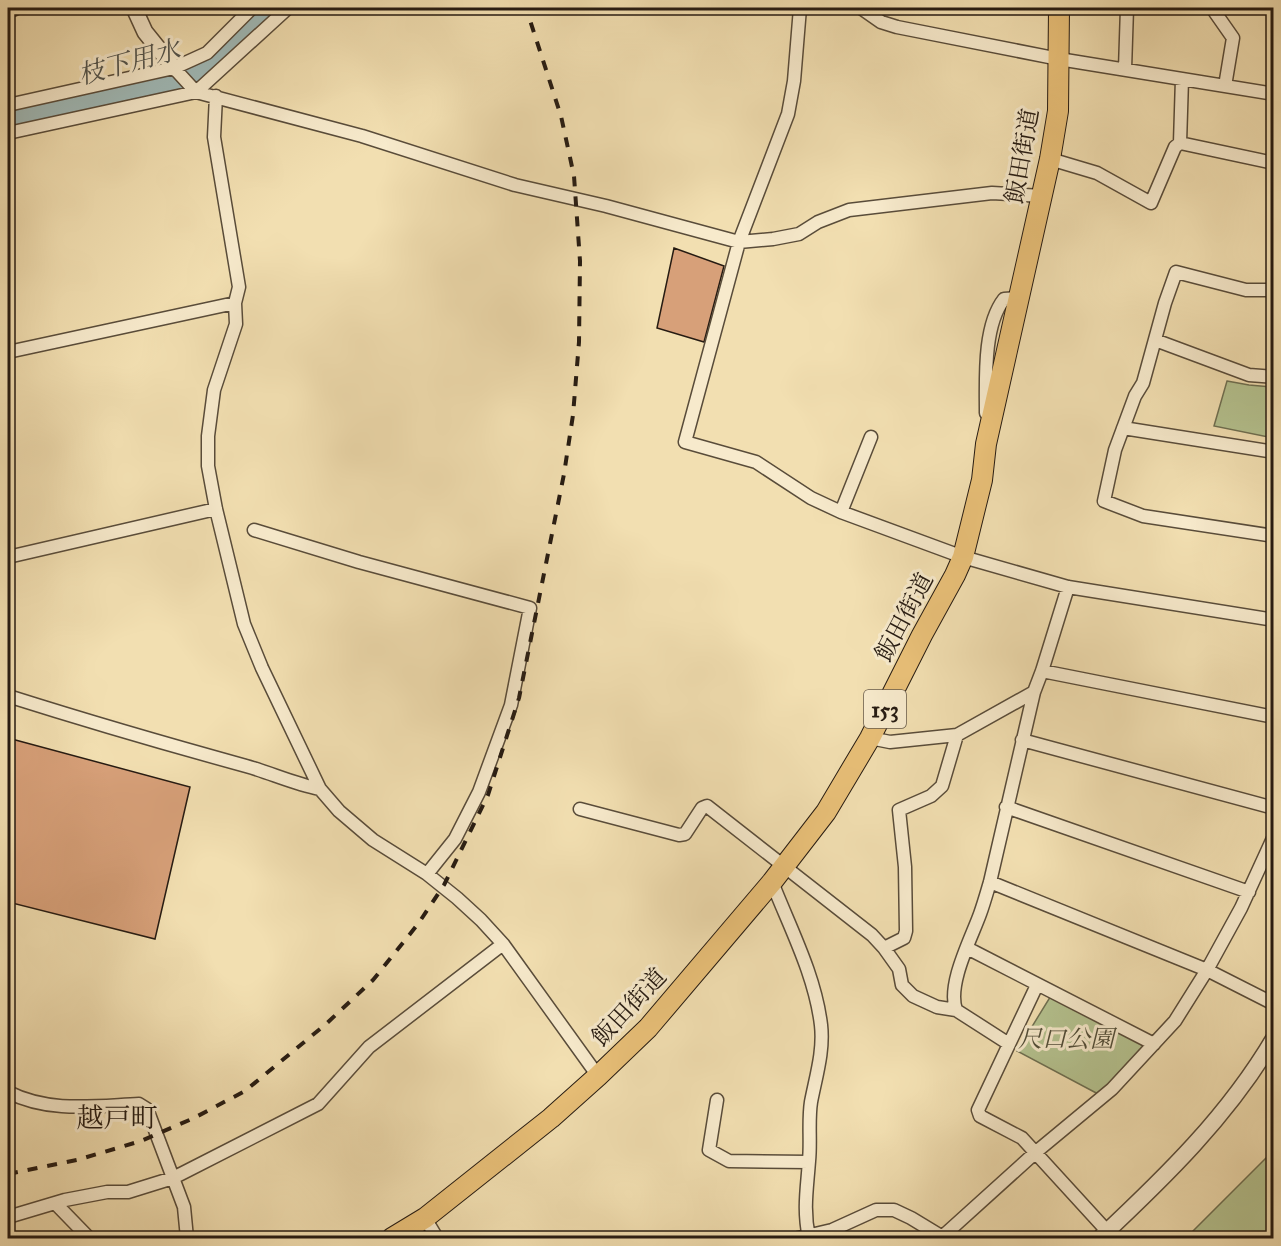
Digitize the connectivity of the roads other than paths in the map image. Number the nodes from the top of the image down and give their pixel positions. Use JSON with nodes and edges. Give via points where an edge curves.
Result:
{"nodes":[{"id":1,"x":14,"y":8,"type":"edge"},
{"id":2,"x":134,"y":8,"type":"edge"},
{"id":3,"x":252,"y":8,"type":"edge"},
{"id":4,"x":288,"y":8,"type":"edge"},
{"id":5,"x":800,"y":8,"type":"edge"},
{"id":6,"x":861,"y":8,"type":"edge"},
{"id":7,"x":1059,"y":8,"type":"edge"},
{"id":8,"x":1127,"y":8,"type":"edge"},
{"id":9,"x":1212,"y":8,"type":"edge"},
{"id":10,"x":8,"y":10,"type":"edge"},
{"id":11,"x":1059,"y":59,"type":"junction"},
{"id":12,"x":174,"y":68,"type":"junction"},
{"id":13,"x":1125,"y":69,"type":"junction"},
{"id":14,"x":1182,"y":79,"type":"junction"},
{"id":15,"x":1225,"y":86,"type":"junction"},
{"id":16,"x":193,"y":90,"type":"junction"},
{"id":17,"x":1274,"y":94,"type":"edge"},
{"id":18,"x":216,"y":96,"type":"junction"},
{"id":19,"x":8,"y":105,"type":"edge"},
{"id":20,"x":8,"y":133,"type":"edge"},
{"id":21,"x":1180,"y":143,"type":"junction"},
{"id":22,"x":1050,"y":159,"type":"junction"},
{"id":23,"x":1274,"y":163,"type":"edge"},
{"id":24,"x":1042,"y":196,"type":"junction"},
{"id":25,"x":739,"y":242,"type":"junction"},
{"id":26,"x":1274,"y":290,"type":"edge"},
{"id":27,"x":235,"y":303,"type":"junction"},
{"id":28,"x":1155,"y":340,"type":"junction"},
{"id":29,"x":8,"y":352,"type":"edge"},
{"id":30,"x":1274,"y":377,"type":"edge"},
{"id":31,"x":1123,"y":428,"type":"junction"},
{"id":32,"x":871,"y":437,"type":"dead end"},
{"id":33,"x":1274,"y":452,"type":"edge"},
{"id":34,"x":216,"y":509,"type":"junction"},
{"id":35,"x":841,"y":512,"type":"junction"},
{"id":36,"x":254,"y":530,"type":"dead end"},
{"id":37,"x":1274,"y":536,"type":"edge"},
{"id":38,"x":8,"y":557,"type":"edge"},
{"id":39,"x":963,"y":557,"type":"junction"},
{"id":40,"x":1068,"y":587,"type":"junction"},
{"id":41,"x":1274,"y":620,"type":"edge"},
{"id":42,"x":1042,"y":671,"type":"junction"},
{"id":43,"x":1034,"y":692,"type":"junction"},
{"id":44,"x":8,"y":696,"type":"edge"},
{"id":45,"x":1274,"y":717,"type":"edge"},
{"id":46,"x":957,"y":735,"type":"junction"},
{"id":47,"x":870,"y":738,"type":"junction"},
{"id":48,"x":1022,"y":740,"type":"junction"},
{"id":49,"x":320,"y":789,"type":"junction"},
{"id":50,"x":1006,"y":807,"type":"junction"},
{"id":51,"x":1274,"y":808,"type":"edge"},
{"id":52,"x":580,"y":809,"type":"dead end"},
{"id":53,"x":1274,"y":836,"type":"edge"},
{"id":54,"x":785,"y":866,"type":"junction"},
{"id":55,"x":427,"y":874,"type":"junction"},
{"id":56,"x":772,"y":882,"type":"junction"},
{"id":57,"x":990,"y":882,"type":"junction"},
{"id":58,"x":1250,"y":892,"type":"junction"},
{"id":59,"x":503,"y":944,"type":"junction"},
{"id":60,"x":884,"y":948,"type":"junction"},
{"id":61,"x":967,"y":948,"type":"junction"},
{"id":62,"x":1207,"y":970,"type":"junction"},
{"id":63,"x":1037,"y":985,"type":"junction"},
{"id":64,"x":1274,"y":1004,"type":"edge"},
{"id":65,"x":956,"y":1010,"type":"junction"},
{"id":66,"x":1274,"y":1038,"type":"edge"},
{"id":67,"x":1009,"y":1044,"type":"junction"},
{"id":68,"x":1154,"y":1044,"type":"junction"},
{"id":69,"x":598,"y":1076,"type":"junction"},
{"id":70,"x":8,"y":1092,"type":"edge"},
{"id":71,"x":717,"y":1100,"type":"dead end"},
{"id":72,"x":1036,"y":1152,"type":"junction"},
{"id":73,"x":809,"y":1162,"type":"junction"},
{"id":74,"x":173,"y":1178,"type":"junction"},
{"id":75,"x":56,"y":1203,"type":"junction"},
{"id":76,"x":8,"y":1217,"type":"edge"},
{"id":77,"x":425,"y":1218,"type":"junction"},
{"id":78,"x":1103,"y":1235,"type":"edge"},
{"id":79,"x":806,"y":1238,"type":"edge"},
{"id":80,"x":943,"y":1238,"type":"edge"},
{"id":81,"x":89,"y":1239,"type":"edge"},
{"id":82,"x":188,"y":1239,"type":"edge"},
{"id":83,"x":392,"y":1239,"type":"edge"},
{"id":84,"x":437,"y":1239,"type":"edge"}],
"edges":[{"from":1,"to":10,"type":"street"},
{"from":2,"to":12,"type":"street","via":[[145,33]]},
{"from":3,"to":12,"type":"street","via":[[207,53]]},
{"from":4,"to":16,"type":"street"},
{"from":5,"to":25,"type":"street","via":[[788,114]]},
{"from":6,"to":11,"type":"street","via":[[881,22],[897,27]]},
{"from":7,"to":11,"type":"highway","name":"飯田街道","number":"153"},
{"from":8,"to":13,"type":"street"},
{"from":9,"to":15,"type":"street","via":[[1233,38]]},
{"from":11,"to":13,"type":"street"},
{"from":11,"to":22,"type":"highway","name":"飯田街道","number":"153","via":[[1058,111]]},
{"from":12,"to":16,"type":"street"},
{"from":12,"to":19,"type":"street"},
{"from":13,"to":14,"type":"street"},
{"from":14,"to":15,"type":"street"},
{"from":14,"to":21,"type":"street"},
{"from":15,"to":17,"type":"street"},
{"from":16,"to":18,"type":"street"},
{"from":16,"to":20,"type":"street"},
{"from":18,"to":25,"type":"street","via":[[362,136],[515,185]]},
{"from":18,"to":27,"type":"street","via":[[214,137],[239,287]]},
{"from":21,"to":22,"type":"street","via":[[1151,202],[1097,173]]},
{"from":21,"to":23,"type":"street"},
{"from":22,"to":24,"type":"highway","name":"飯田街道","number":"153"},
{"from":24,"to":25,"type":"street","via":[[992,193],[849,210],[799,234]]},
{"from":24,"to":39,"type":"highway","name":"飯田街道","number":"153"},
{"from":25,"to":35,"type":"street","via":[[685,442],[756,462]]},
{"from":26,"to":28,"type":"street","via":[[1246,290],[1176,272]]},
{"from":27,"to":29,"type":"street"},
{"from":27,"to":34,"type":"street","via":[[236,324],[214,390],[208,436],[208,466]]},
{"from":28,"to":30,"type":"street","via":[[1249,375]]},
{"from":28,"to":31,"type":"street","via":[[1143,383]]},
{"from":31,"to":33,"type":"street"},
{"from":31,"to":37,"type":"street","via":[[1104,501],[1143,516]]},
{"from":32,"to":35,"type":"street"},
{"from":34,"to":38,"type":"street"},
{"from":34,"to":49,"type":"street","via":[[244,624]]},
{"from":35,"to":39,"type":"street"},
{"from":36,"to":55,"type":"street","via":[[530,608],[516,684],[487,771],[455,839]]},
{"from":39,"to":40,"type":"street"},
{"from":39,"to":47,"type":"highway","name":"飯田街道","number":"153"},
{"from":40,"to":41,"type":"street"},
{"from":40,"to":42,"type":"street"},
{"from":42,"to":43,"type":"street"},
{"from":42,"to":45,"type":"street"},
{"from":43,"to":46,"type":"street"},
{"from":43,"to":48,"type":"street"},
{"from":44,"to":49,"type":"street"},
{"from":46,"to":47,"type":"street","via":[[890,742]]},
{"from":46,"to":60,"type":"street","via":[[942,786],[931,796],[898,810],[905,867],[906,932],[904,938]]},
{"from":47,"to":54,"type":"highway","name":"飯田街道","number":"153","via":[[826,812]]},
{"from":48,"to":50,"type":"street"},
{"from":48,"to":51,"type":"street"},
{"from":49,"to":55,"type":"street","via":[[374,840]]},
{"from":50,"to":57,"type":"street"},
{"from":50,"to":58,"type":"street"},
{"from":52,"to":54,"type":"street","via":[[679,835],[685,834],[707,806]]},
{"from":53,"to":58,"type":"street"},
{"from":54,"to":56,"type":"highway","name":"飯田街道","number":"153"},
{"from":54,"to":60,"type":"street"},
{"from":55,"to":59,"type":"street"},
{"from":56,"to":69,"type":"highway","name":"飯田街道","number":"153","via":[[648,1028]]},
{"from":56,"to":73,"type":"street","via":[[807,970],[821,1025]]},
{"from":57,"to":61,"type":"street"},
{"from":57,"to":62,"type":"street"},
{"from":58,"to":62,"type":"street"},
{"from":59,"to":69,"type":"street"},
{"from":59,"to":74,"type":"street","via":[[369,1047],[318,1104]]},
{"from":60,"to":65,"type":"street","via":[[898,969],[902,985],[913,996],[937,1007]]},
{"from":61,"to":63,"type":"street"},
{"from":61,"to":65,"type":"street","via":[[957,982]]},
{"from":62,"to":64,"type":"street"},
{"from":62,"to":68,"type":"street","via":[[1179,1016]]},
{"from":63,"to":67,"type":"street"},
{"from":63,"to":68,"type":"street"},
{"from":65,"to":67,"type":"street"},
{"from":66,"to":78,"type":"street","via":[[1247,1080],[1196,1143]]},
{"from":67,"to":72,"type":"street","via":[[978,1113],[1022,1138]]},
{"from":68,"to":72,"type":"street","via":[[1112,1089]]},
{"from":69,"to":77,"type":"highway","name":"飯田街道","number":"153"},
{"from":70,"to":74,"type":"street","via":[[41,1104],[72,1107],[139,1104],[147,1109]]},
{"from":71,"to":73,"type":"street","via":[[709,1150],[729,1161]]},
{"from":72,"to":78,"type":"street"},
{"from":72,"to":80,"type":"street"},
{"from":73,"to":79,"type":"street"},
{"from":74,"to":75,"type":"street","via":[[128,1192],[107,1192]]},
{"from":74,"to":82,"type":"street","via":[[184,1207]]},
{"from":75,"to":76,"type":"street"},
{"from":75,"to":81,"type":"street"},
{"from":77,"to":83,"type":"highway","name":"飯田街道","number":"153"},
{"from":77,"to":84,"type":"street"},
{"from":79,"to":80,"type":"street","via":[[876,1210],[894,1210]]}]}
